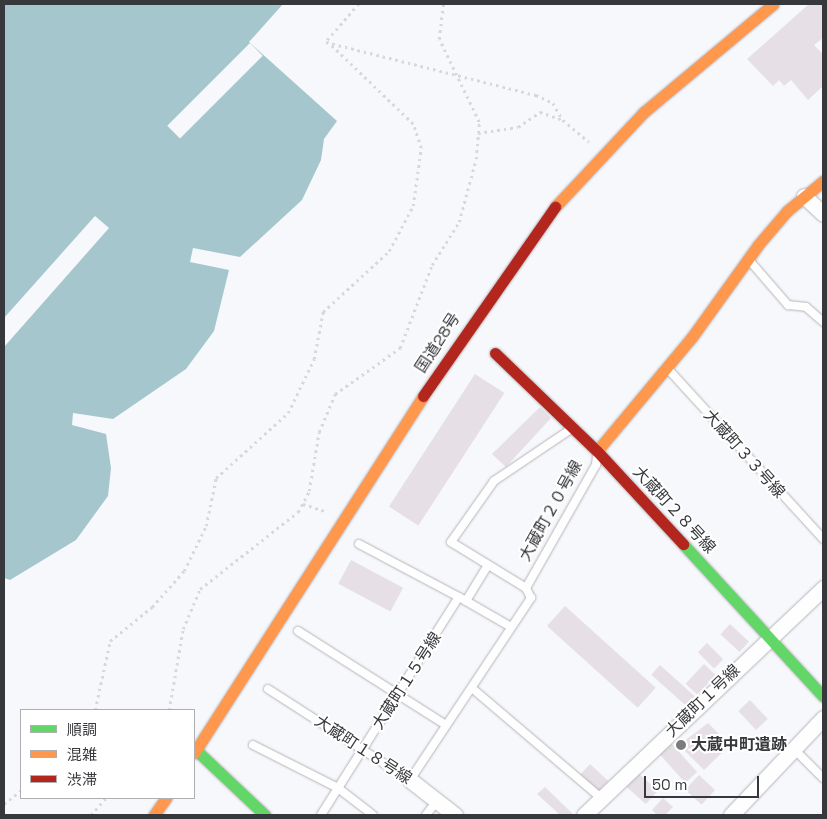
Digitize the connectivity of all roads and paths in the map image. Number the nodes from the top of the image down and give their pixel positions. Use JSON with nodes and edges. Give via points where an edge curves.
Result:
{"nodes":[{"id":1,"x":359,"y":4,"type":"edge"},
{"id":2,"x":443,"y":4,"type":"edge"},
{"id":3,"x":773,"y":4,"type":"edge"},
{"id":4,"x":330,"y":44,"type":"junction"},
{"id":5,"x":453,"y":75,"type":"junction"},
{"id":6,"x":563,"y":120,"type":"junction"},
{"id":7,"x":478,"y":133,"type":"junction"},
{"id":8,"x":603,"y":154,"type":"junction"},
{"id":9,"x":823,"y":181,"type":"edge"},
{"id":10,"x":804,"y":196,"type":"junction"},
{"id":11,"x":823,"y":214,"type":"edge"},
{"id":12,"x":749,"y":260,"type":"junction"},
{"id":13,"x":823,"y":322,"type":"edge"},
{"id":14,"x":495,"y":353,"type":"dead end"},
{"id":15,"x":667,"y":368,"type":"junction"},
{"id":16,"x":574,"y":427,"type":"junction"},
{"id":17,"x":597,"y":451,"type":"junction"},
{"id":18,"x":823,"y":539,"type":"edge"},
{"id":19,"x":359,"y":544,"type":"dead end"},
{"id":20,"x":488,"y":565,"type":"junction"},
{"id":21,"x":526,"y":588,"type":"junction"},
{"id":22,"x":823,"y":588,"type":"edge"},
{"id":23,"x":462,"y":599,"type":"junction"},
{"id":24,"x":511,"y":627,"type":"junction"},
{"id":25,"x":298,"y":631,"type":"dead end"},
{"id":26,"x":769,"y":638,"type":"junction"},
{"id":27,"x":268,"y":689,"type":"dead end"},
{"id":28,"x":473,"y":689,"type":"junction"},
{"id":29,"x":400,"y":694,"type":"junction"},
{"id":30,"x":823,"y":696,"type":"edge"},
{"id":31,"x":95,"y":709,"type":"edge"},
{"id":32,"x":169,"y":709,"type":"edge"},
{"id":33,"x":823,"y":718,"type":"edge"},
{"id":34,"x":446,"y":725,"type":"junction"},
{"id":35,"x":253,"y":745,"type":"dead end"},
{"id":36,"x":792,"y":747,"type":"junction"},
{"id":37,"x":364,"y":748,"type":"junction"},
{"id":38,"x":195,"y":752,"type":"edge"},
{"id":39,"x":823,"y":778,"type":"edge"},
{"id":40,"x":410,"y":780,"type":"junction"},
{"id":41,"x":338,"y":788,"type":"junction"},
{"id":42,"x":20,"y":791,"type":"edge"},
{"id":43,"x":601,"y":798,"type":"junction"},
{"id":44,"x":105,"y":799,"type":"edge"},
{"id":45,"x":165,"y":799,"type":"edge"},
{"id":46,"x":437,"y":801,"type":"junction"},
{"id":47,"x":4,"y":804,"type":"edge"},
{"id":48,"x":91,"y":815,"type":"edge"},
{"id":49,"x":154,"y":815,"type":"edge"},
{"id":50,"x":264,"y":815,"type":"edge"},
{"id":51,"x":321,"y":815,"type":"edge"},
{"id":52,"x":373,"y":815,"type":"edge"},
{"id":53,"x":426,"y":815,"type":"edge"},
{"id":54,"x":454,"y":815,"type":"edge"},
{"id":55,"x":584,"y":815,"type":"edge"},
{"id":56,"x":731,"y":815,"type":"edge"}],
"edges":[{"from":1,"to":4,"type":"path","via":[[326,42]]},
{"from":2,"to":5,"type":"path","via":[[439,39]]},
{"from":3,"to":8,"type":"main road","name":"国道28号","via":[[644,112]]},
{"from":4,"to":5,"type":"path"},
{"from":4,"to":31,"type":"path","via":[[413,124],[421,148],[413,206],[389,251],[323,312],[314,359],[288,413],[216,478],[206,526],[184,571],[152,607],[110,641]]},
{"from":5,"to":6,"type":"path","via":[[536,95],[553,103]]},
{"from":5,"to":7,"type":"path","via":[[478,122]]},
{"from":6,"to":7,"type":"path","via":[[540,112],[518,127]]},
{"from":6,"to":8,"type":"path"},
{"from":7,"to":32,"type":"path","via":[[476,159],[459,222],[432,265],[400,348],[335,394],[319,432],[310,491],[298,512],[200,589],[183,629]]},
{"from":8,"to":38,"type":"main road","name":"国道28号","via":[[545,218],[463,333]]},
{"from":9,"to":10,"type":"main road","name":"大蔵町２０号線"},
{"from":10,"to":11,"type":"street"},
{"from":10,"to":12,"type":"main road","name":"大蔵町２０号線"},
{"from":12,"to":13,"type":"lane","via":[[788,305],[806,307]]},
{"from":12,"to":15,"type":"main road","name":"大蔵町２０号線"},
{"from":14,"to":16,"type":"main road","name":"大蔵町２８号線"},
{"from":15,"to":17,"type":"main road","name":"大蔵町２０号線"},
{"from":15,"to":18,"type":"lane","name":"大蔵町３３号線"},
{"from":16,"to":17,"type":"main road","name":"大蔵町２８号線"},
{"from":16,"to":20,"type":"lane","via":[[494,481],[451,542]]},
{"from":17,"to":21,"type":"lane","name":"大蔵町２０号線","via":[[596,464]]},
{"from":17,"to":26,"type":"main road","name":"大蔵町２８号線"},
{"from":19,"to":23,"type":"lane"},
{"from":20,"to":21,"type":"lane"},
{"from":20,"to":23,"type":"lane","name":"大蔵町１５号線"},
{"from":21,"to":24,"type":"lane","name":"大蔵町２０号線","via":[[532,598]]},
{"from":22,"to":26,"type":"street","name":"大蔵町１号線"},
{"from":23,"to":24,"type":"lane"},
{"from":23,"to":29,"type":"lane","name":"大蔵町１５号線"},
{"from":24,"to":28,"type":"lane","name":"大蔵町２０号線"},
{"from":25,"to":29,"type":"lane"},
{"from":26,"to":30,"type":"main road","name":"大蔵町２８号線"},
{"from":26,"to":43,"type":"street","name":"大蔵町１号線"},
{"from":27,"to":37,"type":"lane","name":"大蔵町１８号線"},
{"from":28,"to":34,"type":"lane","name":"大蔵町２０号線"},
{"from":28,"to":43,"type":"lane"},
{"from":29,"to":34,"type":"lane"},
{"from":29,"to":37,"type":"lane","name":"大蔵町１５号線"},
{"from":33,"to":36,"type":"street"},
{"from":34,"to":40,"type":"lane","name":"大蔵町２０号線"},
{"from":35,"to":41,"type":"lane"},
{"from":36,"to":39,"type":"lane"},
{"from":36,"to":56,"type":"street"},
{"from":37,"to":40,"type":"lane","name":"大蔵町１８号線"},
{"from":37,"to":41,"type":"lane","name":"大蔵町１５号線"},
{"from":38,"to":50,"type":"main road"},
{"from":40,"to":46,"type":"street","name":"大蔵町１８号線"},
{"from":41,"to":51,"type":"lane","name":"大蔵町１５号線"},
{"from":41,"to":52,"type":"lane"},
{"from":42,"to":47,"type":"path"},
{"from":43,"to":55,"type":"street","name":"大蔵町１号線"},
{"from":44,"to":48,"type":"path"},
{"from":45,"to":49,"type":"main road"},
{"from":46,"to":53,"type":"lane"},
{"from":46,"to":54,"type":"street","name":"大蔵町１８号線"}]}
